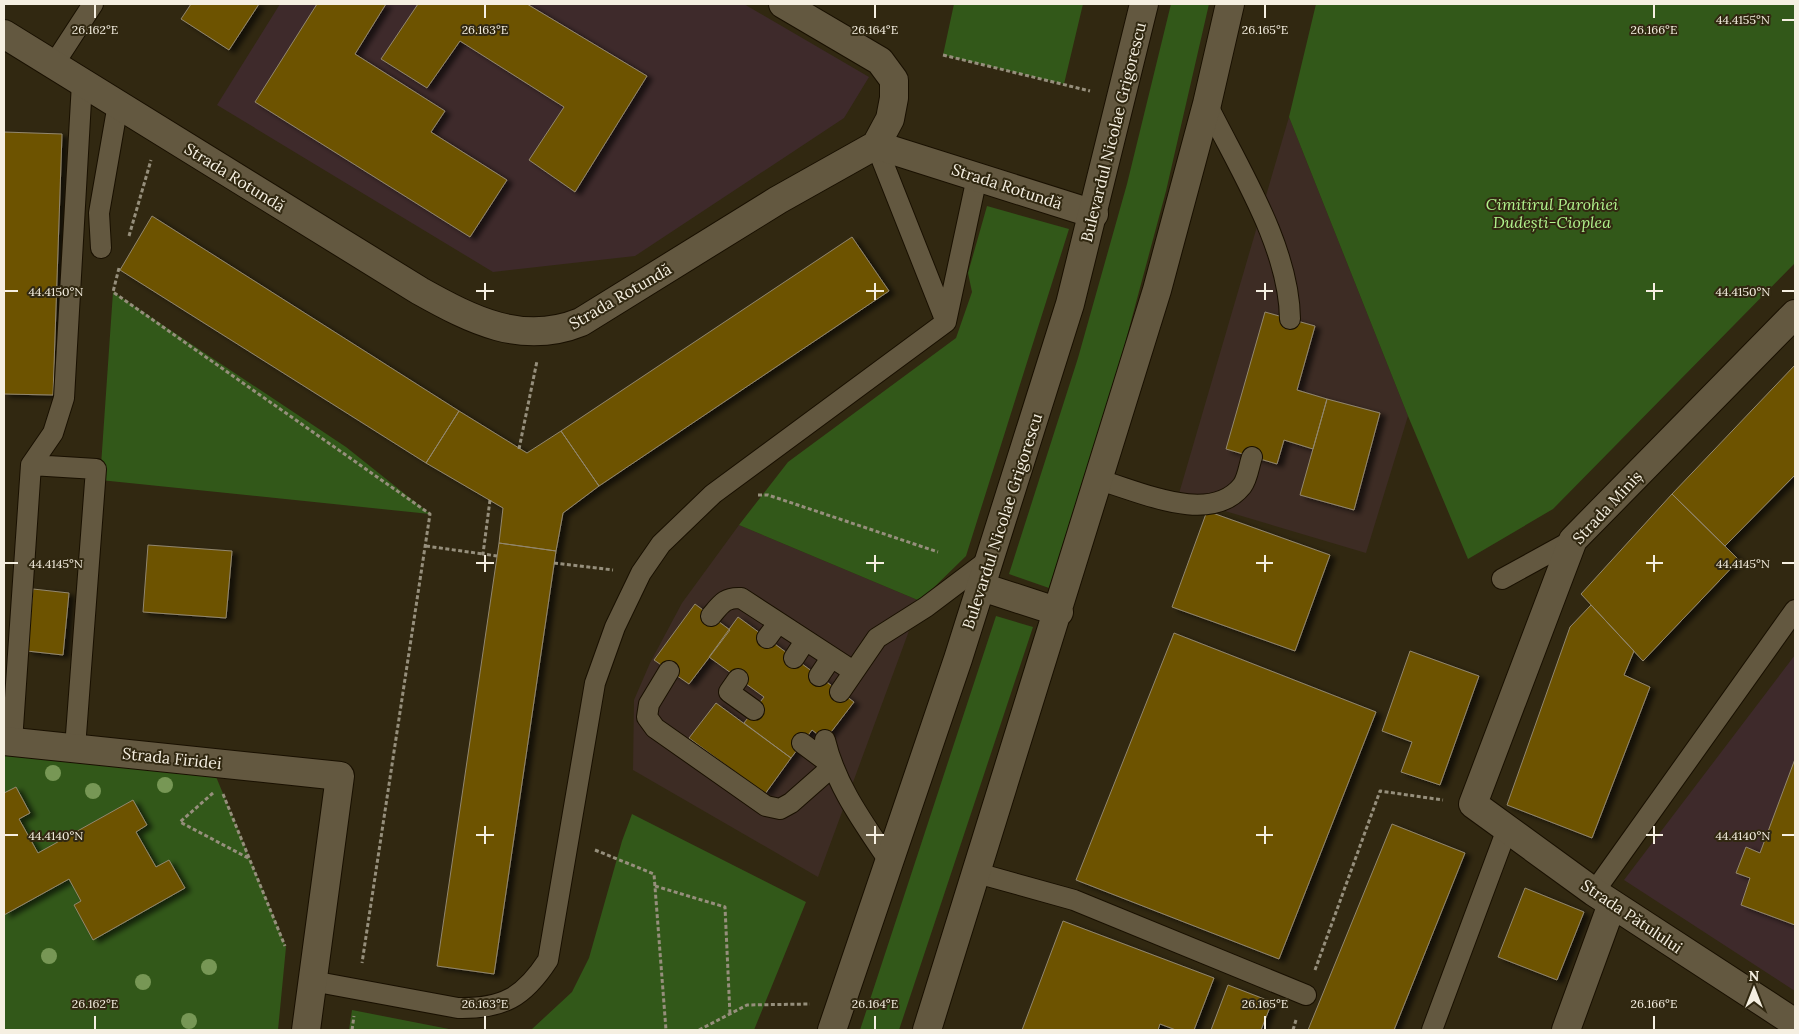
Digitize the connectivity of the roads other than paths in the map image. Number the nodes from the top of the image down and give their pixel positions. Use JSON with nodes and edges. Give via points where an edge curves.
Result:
{"nodes":[{"id":1,"x":94,"y":4,"type":"edge"},
{"id":2,"x":783,"y":4,"type":"edge"},
{"id":3,"x":1144,"y":4,"type":"edge"},
{"id":4,"x":1230,"y":4,"type":"edge"},
{"id":5,"x":4,"y":34,"type":"edge"},
{"id":6,"x":54,"y":64,"type":"junction"},
{"id":7,"x":82,"y":83,"type":"junction"},
{"id":8,"x":118,"y":104,"type":"junction"},
{"id":9,"x":1207,"y":104,"type":"junction"},
{"id":10,"x":876,"y":145,"type":"junction"},
{"id":11,"x":977,"y":177,"type":"junction"},
{"id":12,"x":1094,"y":214,"type":"junction"},
{"id":13,"x":101,"y":248,"type":"dead end"},
{"id":14,"x":1795,"y":314,"type":"edge"},
{"id":15,"x":1290,"y":319,"type":"dead end"},
{"id":16,"x":946,"y":322,"type":"junction"},
{"id":17,"x":1252,"y":457,"type":"dead end"},
{"id":18,"x":32,"y":465,"type":"junction"},
{"id":19,"x":1099,"y":480,"type":"junction"},
{"id":20,"x":1572,"y":540,"type":"junction"},
{"id":21,"x":991,"y":558,"type":"junction"},
{"id":22,"x":1502,"y":579,"type":"dead end"},
{"id":23,"x":982,"y":587,"type":"junction"},
{"id":24,"x":1795,"y":610,"type":"edge"},
{"id":25,"x":1059,"y":612,"type":"junction"},
{"id":26,"x":711,"y":616,"type":"dead end"},
{"id":27,"x":805,"y":641,"type":"junction"},
{"id":28,"x":794,"y":658,"type":"dead end"},
{"id":29,"x":831,"y":658,"type":"junction"},
{"id":30,"x":670,"y":671,"type":"dead end"},
{"id":31,"x":853,"y":671,"type":"junction"},
{"id":32,"x":819,"y":676,"type":"dead end"},
{"id":33,"x":738,"y":679,"type":"dead end"},
{"id":34,"x":840,"y":692,"type":"dead end"},
{"id":35,"x":754,"y":710,"type":"dead end"},
{"id":36,"x":825,"y":740,"type":"dead end"},
{"id":37,"x":8,"y":741,"type":"edge"},
{"id":38,"x":802,"y":743,"type":"dead end"},
{"id":39,"x":75,"y":748,"type":"junction"},
{"id":40,"x":833,"y":766,"type":"junction"},
{"id":41,"x":1473,"y":804,"type":"joint"},
{"id":42,"x":1507,"y":829,"type":"junction"},
{"id":43,"x":889,"y":861,"type":"junction"},
{"id":44,"x":977,"y":873,"type":"junction"},
{"id":45,"x":1603,"y":898,"type":"junction"},
{"id":46,"x":312,"y":982,"type":"junction"},
{"id":47,"x":1306,"y":995,"type":"road end"},
{"id":48,"x":1795,"y":1023,"type":"edge"},
{"id":49,"x":306,"y":1030,"type":"edge"},
{"id":50,"x":832,"y":1030,"type":"edge"},
{"id":51,"x":927,"y":1030,"type":"edge"},
{"id":52,"x":1432,"y":1030,"type":"edge"},
{"id":53,"x":1566,"y":1030,"type":"edge"}],
"edges":[{"from":1,"to":6,"type":"lane"},
{"from":2,"to":10,"type":"street","via":[[880,61],[894,80],[890,118]]},
{"from":3,"to":12,"type":"street","name":"Bulevardul Nicolae Grigorescu"},
{"from":4,"to":9,"type":"street"},
{"from":5,"to":6,"type":"street","name":"Strada Rotundă"},
{"from":6,"to":7,"type":"street","name":"Strada Rotundă"},
{"from":7,"to":8,"type":"street","name":"Strada Rotundă"},
{"from":7,"to":18,"type":"lane","via":[[64,398],[53,433]]},
{"from":8,"to":10,"type":"street","name":"Strada Rotundă","via":[[455,310],[502,328],[542,333],[581,322],[778,200]]},
{"from":8,"to":13,"type":"lane","via":[[99,213]]},
{"from":9,"to":15,"type":"lane","via":[[1275,242],[1290,294]]},
{"from":9,"to":19,"type":"street","via":[[1158,290]]},
{"from":10,"to":11,"type":"street","name":"Strada Rotundă"},
{"from":10,"to":16,"type":"lane"},
{"from":11,"to":12,"type":"street","name":"Strada Rotundă"},
{"from":11,"to":16,"type":"lane"},
{"from":12,"to":21,"type":"street","name":"Bulevardul Nicolae Grigorescu","via":[[1070,304]]},
{"from":14,"to":20,"type":"street","name":"Strada Miniș"},
{"from":16,"to":46,"type":"lane","via":[[713,494],[661,544],[641,573],[614,628],[595,684],[548,960],[534,982],[518,996],[498,1005],[465,1008]]},
{"from":17,"to":19,"type":"lane","via":[[1244,484],[1231,497],[1214,504],[1189,506]]},
{"from":18,"to":37,"type":"lane"},
{"from":18,"to":39,"type":"lane","via":[[96,469]]},
{"from":19,"to":25,"type":"street"},
{"from":20,"to":22,"type":"lane"},
{"from":20,"to":41,"type":"street","name":"Strada Miniș"},
{"from":21,"to":23,"type":"street","name":"Bulevardul Nicolae Grigorescu"},
{"from":21,"to":31,"type":"lane","via":[[926,607],[877,638]]},
{"from":23,"to":25,"type":"street"},
{"from":23,"to":43,"type":"street","name":"Bulevardul Nicolae Grigorescu"},
{"from":24,"to":45,"type":"lane"},
{"from":25,"to":44,"type":"street"},
{"from":26,"to":27,"type":"lane","via":[[730,597],[741,598],[773,631]]},
{"from":27,"to":28,"type":"lane"},
{"from":27,"to":29,"type":"lane"},
{"from":29,"to":31,"type":"lane"},
{"from":29,"to":32,"type":"lane"},
{"from":30,"to":40,"type":"lane","via":[[649,704],[647,717],[655,728],[766,806],[780,809],[792,803]]},
{"from":31,"to":34,"type":"lane"},
{"from":33,"to":35,"type":"lane","via":[[729,692]]},
{"from":36,"to":40,"type":"lane"},
{"from":37,"to":39,"type":"street","name":"Strada Firidei"},
{"from":38,"to":40,"type":"lane"},
{"from":39,"to":46,"type":"street","name":"Strada Firidei","via":[[340,776]]},
{"from":40,"to":43,"type":"lane","via":[[847,798]]},
{"from":41,"to":42,"type":"street","name":"Strada Pătulului"},
{"from":42,"to":45,"type":"street","name":"Strada Pătulului"},
{"from":42,"to":52,"type":"lane"},
{"from":43,"to":50,"type":"street","name":"Bulevardul Nicolae Grigorescu"},
{"from":44,"to":47,"type":"lane","via":[[1074,900]]},
{"from":44,"to":51,"type":"street"},
{"from":45,"to":48,"type":"street","name":"Strada Pătulului"},
{"from":45,"to":53,"type":"street"},
{"from":46,"to":49,"type":"street"}]}
